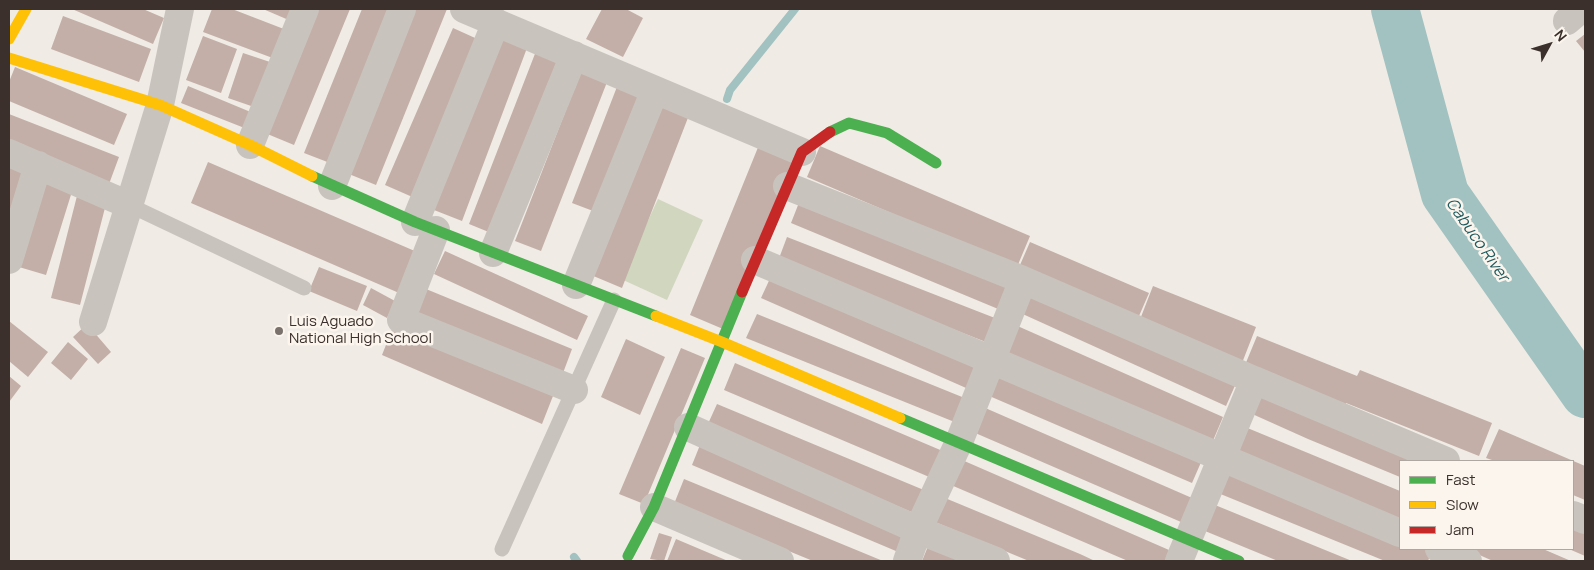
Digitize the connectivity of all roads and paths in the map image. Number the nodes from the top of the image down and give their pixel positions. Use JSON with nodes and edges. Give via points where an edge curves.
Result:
{"nodes":[{"id":1,"x":26,"y":9,"type":"edge"},
{"id":2,"x":305,"y":9,"type":"edge"},
{"id":3,"x":402,"y":9,"type":"edge"},
{"id":4,"x":464,"y":9,"type":"edge"},
{"id":5,"x":175,"y":10,"type":"edge"},
{"id":6,"x":496,"y":22,"type":"junction"},
{"id":7,"x":9,"y":39,"type":"edge"},
{"id":8,"x":574,"y":55,"type":"junction"},
{"id":9,"x":9,"y":58,"type":"edge"},
{"id":10,"x":656,"y":90,"type":"junction"},
{"id":11,"x":160,"y":105,"type":"junction"},
{"id":12,"x":250,"y":146,"type":"junction"},
{"id":13,"x":802,"y":152,"type":"junction"},
{"id":14,"x":9,"y":153,"type":"edge"},
{"id":15,"x":936,"y":163,"type":"dead end"},
{"id":16,"x":38,"y":165,"type":"junction"},
{"id":17,"x":332,"y":186,"type":"junction"},
{"id":18,"x":787,"y":186,"type":"junction"},
{"id":19,"x":129,"y":205,"type":"junction"},
{"id":20,"x":425,"y":226,"type":"junction"},
{"id":21,"x":493,"y":253,"type":"junction"},
{"id":22,"x":9,"y":260,"type":"edge"},
{"id":23,"x":755,"y":260,"type":"junction"},
{"id":24,"x":1023,"y":280,"type":"junction"},
{"id":25,"x":576,"y":285,"type":"junction"},
{"id":26,"x":304,"y":288,"type":"dead end"},
{"id":27,"x":614,"y":300,"type":"junction"},
{"id":28,"x":93,"y":322,"type":"dead end"},
{"id":29,"x":722,"y":342,"type":"junction"},
{"id":30,"x":992,"y":359,"type":"junction"},
{"id":31,"x":1254,"y":380,"type":"junction"},
{"id":32,"x":574,"y":390,"type":"junction"},
{"id":33,"x":688,"y":427,"type":"junction"},
{"id":34,"x":959,"y":442,"type":"junction"},
{"id":35,"x":1221,"y":458,"type":"junction"},
{"id":36,"x":1444,"y":460,"type":"edge"},
{"id":37,"x":654,"y":507,"type":"junction"},
{"id":38,"x":918,"y":530,"type":"junction"},
{"id":39,"x":1399,"y":532,"type":"edge"},
{"id":40,"x":502,"y":549,"type":"dead end"},
{"id":41,"x":1442,"y":550,"type":"edge"},
{"id":42,"x":1183,"y":551,"type":"edge"},
{"id":43,"x":628,"y":556,"type":"dead end"},
{"id":44,"x":780,"y":561,"type":"edge"},
{"id":45,"x":907,"y":561,"type":"edge"},
{"id":46,"x":996,"y":561,"type":"edge"},
{"id":47,"x":1238,"y":561,"type":"edge"},
{"id":48,"x":1468,"y":561,"type":"edge"}],
"edges":[{"from":1,"to":7,"type":"street"},
{"from":2,"to":12,"type":"street"},
{"from":3,"to":17,"type":"street"},
{"from":4,"to":6,"type":"street"},
{"from":5,"to":11,"type":"street"},
{"from":6,"to":8,"type":"street"},
{"from":6,"to":20,"type":"street"},
{"from":8,"to":10,"type":"street"},
{"from":8,"to":21,"type":"street"},
{"from":9,"to":11,"type":"street"},
{"from":10,"to":13,"type":"street"},
{"from":10,"to":25,"type":"street"},
{"from":11,"to":12,"type":"street"},
{"from":11,"to":19,"type":"street"},
{"from":12,"to":17,"type":"street"},
{"from":13,"to":15,"type":"street","via":[[827,133],[849,123],[887,133]]},
{"from":13,"to":18,"type":"street"},
{"from":14,"to":16,"type":"street"},
{"from":16,"to":19,"type":"street"},
{"from":16,"to":22,"type":"street"},
{"from":17,"to":20,"type":"street"},
{"from":18,"to":23,"type":"street"},
{"from":18,"to":24,"type":"street"},
{"from":19,"to":26,"type":"lane"},
{"from":19,"to":28,"type":"street"},
{"from":20,"to":21,"type":"street"},
{"from":20,"to":32,"type":"street","via":[[401,320]]},
{"from":21,"to":25,"type":"street"},
{"from":23,"to":29,"type":"street"},
{"from":23,"to":30,"type":"street"},
{"from":24,"to":30,"type":"street"},
{"from":24,"to":31,"type":"street"},
{"from":25,"to":27,"type":"street"},
{"from":27,"to":29,"type":"street"},
{"from":27,"to":32,"type":"lane"},
{"from":29,"to":33,"type":"street"},
{"from":29,"to":34,"type":"street"},
{"from":30,"to":34,"type":"street"},
{"from":30,"to":35,"type":"street"},
{"from":31,"to":35,"type":"street"},
{"from":31,"to":36,"type":"street"},
{"from":32,"to":40,"type":"lane"},
{"from":33,"to":37,"type":"street"},
{"from":33,"to":38,"type":"street"},
{"from":34,"to":38,"type":"street"},
{"from":34,"to":42,"type":"street"},
{"from":35,"to":39,"type":"street"},
{"from":35,"to":42,"type":"street"},
{"from":37,"to":43,"type":"street"},
{"from":37,"to":44,"type":"street"},
{"from":38,"to":45,"type":"street"},
{"from":38,"to":46,"type":"street"},
{"from":41,"to":48,"type":"street"},
{"from":42,"to":47,"type":"street"}]}
